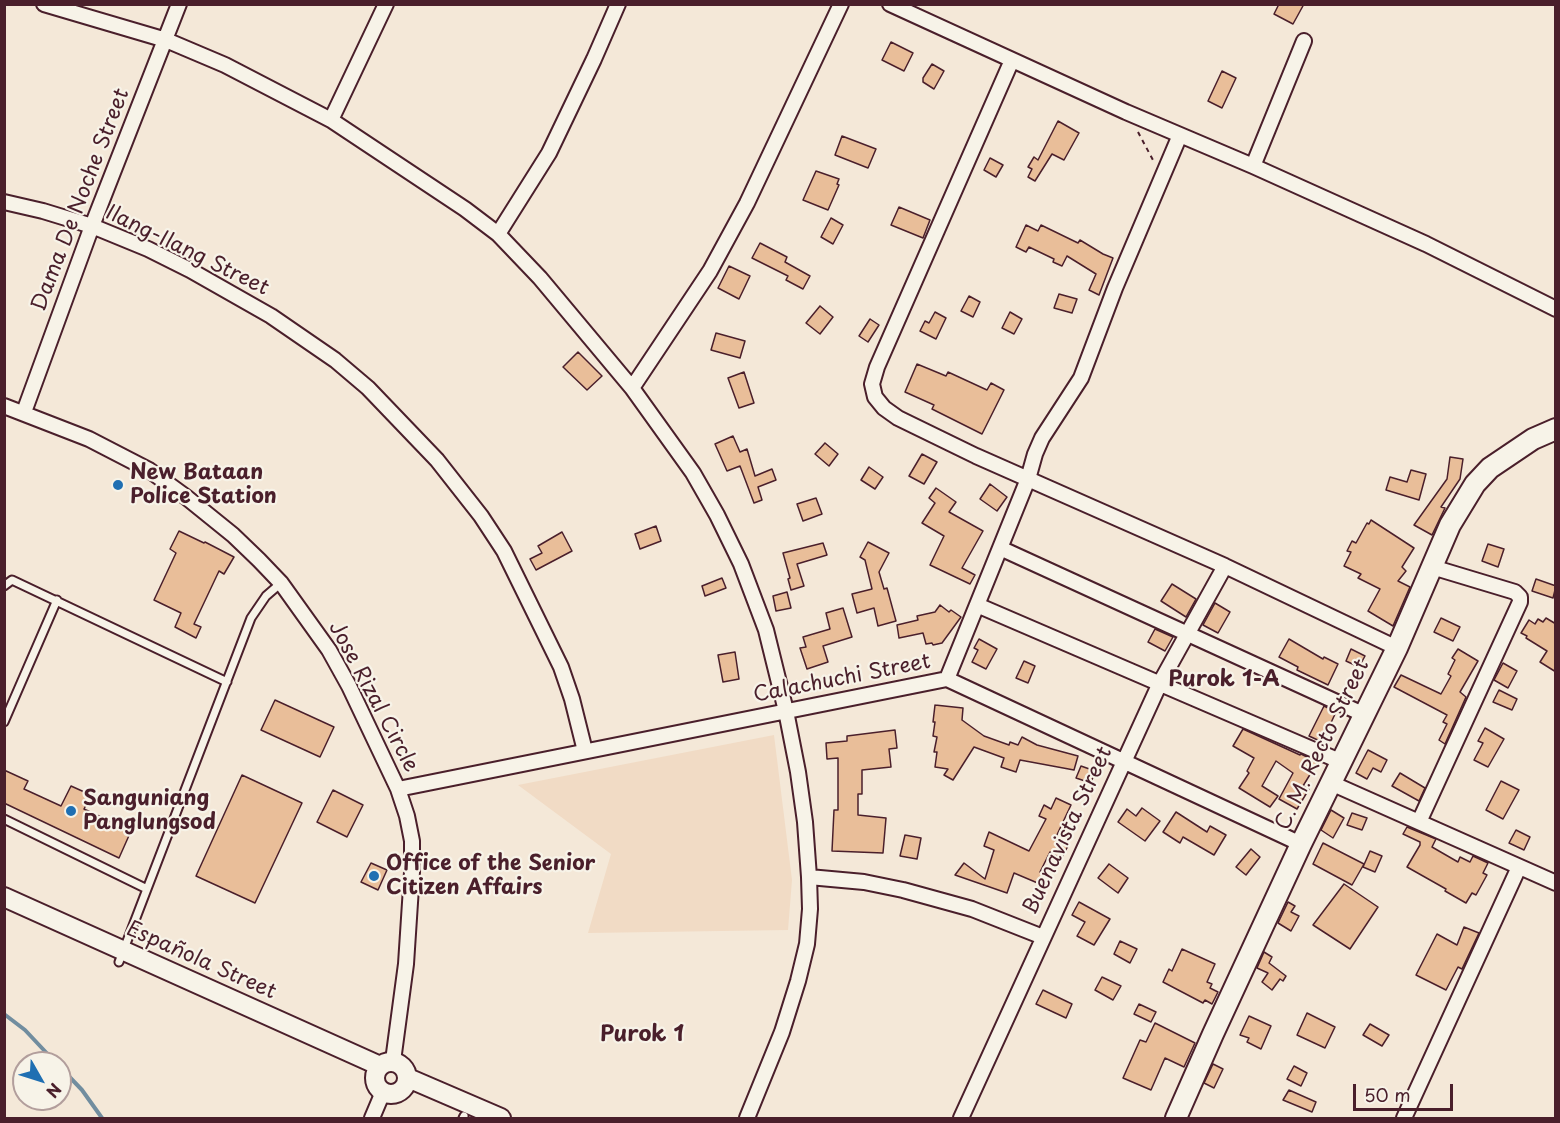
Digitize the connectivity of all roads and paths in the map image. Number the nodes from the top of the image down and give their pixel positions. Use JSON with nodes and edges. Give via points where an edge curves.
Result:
{"nodes":[{"id":1,"x":44,"y":4,"type":"edge"},
{"id":2,"x":179,"y":4,"type":"edge"},
{"id":3,"x":386,"y":4,"type":"edge"},
{"id":4,"x":618,"y":4,"type":"edge"},
{"id":5,"x":841,"y":4,"type":"edge"},
{"id":6,"x":890,"y":4,"type":"edge"},
{"id":7,"x":166,"y":40,"type":"junction"},
{"id":8,"x":1304,"y":41,"type":"dead end"},
{"id":9,"x":1012,"y":60,"type":"junction"},
{"id":10,"x":1126,"y":112,"type":"junction"},
{"id":11,"x":331,"y":120,"type":"junction"},
{"id":12,"x":1180,"y":135,"type":"junction"},
{"id":13,"x":1252,"y":166,"type":"junction"},
{"id":14,"x":1162,"y":178,"type":"junction"},
{"id":15,"x":4,"y":202,"type":"edge"},
{"id":16,"x":92,"y":226,"type":"junction"},
{"id":17,"x":498,"y":234,"type":"junction"},
{"id":18,"x":1556,"y":309,"type":"edge"},
{"id":19,"x":632,"y":388,"type":"junction"},
{"id":20,"x":4,"y":406,"type":"edge"},
{"id":21,"x":24,"y":412,"type":"junction"},
{"id":22,"x":1556,"y":429,"type":"edge"},
{"id":23,"x":1028,"y":478,"type":"junction"},
{"id":24,"x":1000,"y":548,"type":"junction"},
{"id":25,"x":1225,"y":566,"type":"junction"},
{"id":26,"x":1432,"y":567,"type":"junction"},
{"id":27,"x":281,"y":583,"type":"junction"},
{"id":28,"x":4,"y":586,"type":"edge"},
{"id":29,"x":57,"y":600,"type":"junction"},
{"id":30,"x":977,"y":605,"type":"junction"},
{"id":31,"x":1187,"y":633,"type":"junction"},
{"id":32,"x":1397,"y":648,"type":"junction"},
{"id":33,"x":947,"y":679,"type":"junction"},
{"id":34,"x":227,"y":682,"type":"junction"},
{"id":35,"x":1160,"y":683,"type":"junction"},
{"id":36,"x":786,"y":711,"type":"junction"},
{"id":37,"x":1365,"y":715,"type":"junction"},
{"id":38,"x":4,"y":722,"type":"edge"},
{"id":39,"x":585,"y":751,"type":"junction"},
{"id":40,"x":1123,"y":762,"type":"junction"},
{"id":41,"x":1342,"y":762,"type":"junction"},
{"id":42,"x":1331,"y":783,"type":"junction"},
{"id":43,"x":398,"y":789,"type":"junction"},
{"id":44,"x":4,"y":819,"type":"edge"},
{"id":45,"x":1419,"y":822,"type":"junction"},
{"id":46,"x":1301,"y":844,"type":"junction"},
{"id":47,"x":1519,"y":867,"type":"junction"},
{"id":48,"x":809,"y":877,"type":"junction"},
{"id":49,"x":1556,"y":883,"type":"edge"},
{"id":50,"x":147,"y":889,"type":"junction"},
{"id":51,"x":4,"y":897,"type":"edge"},
{"id":52,"x":4,"y":910,"type":"edge"},
{"id":53,"x":1043,"y":937,"type":"junction"},
{"id":54,"x":121,"y":957,"type":"junction"},
{"id":55,"x":382,"y":1074,"type":"junction"},
{"id":56,"x":405,"y":1084,"type":"junction"},
{"id":57,"x":466,"y":1118,"type":"edge"},
{"id":58,"x":372,"y":1119,"type":"edge"},
{"id":59,"x":501,"y":1119,"type":"edge"},
{"id":60,"x":747,"y":1119,"type":"edge"},
{"id":61,"x":960,"y":1119,"type":"edge"},
{"id":62,"x":1176,"y":1119,"type":"edge"},
{"id":63,"x":1404,"y":1119,"type":"edge"}],
"edges":[{"from":1,"to":7,"type":"street"},
{"from":2,"to":7,"type":"street","name":"Dama De Noche Street"},
{"from":3,"to":11,"type":"street"},
{"from":4,"to":17,"type":"street","via":[[549,153]]},
{"from":5,"to":19,"type":"street","via":[[721,251]]},
{"from":6,"to":9,"type":"street"},
{"from":7,"to":11,"type":"street","via":[[225,65]]},
{"from":7,"to":16,"type":"street","name":"Dama De Noche Street"},
{"from":8,"to":13,"type":"street"},
{"from":9,"to":10,"type":"street"},
{"from":9,"to":23,"type":"street","via":[[876,367],[872,384],[875,397],[898,418]]},
{"from":10,"to":12,"type":"street"},
{"from":10,"to":14,"type":"path"},
{"from":11,"to":17,"type":"street"},
{"from":12,"to":13,"type":"street"},
{"from":12,"to":14,"type":"street"},
{"from":13,"to":18,"type":"street","via":[[1426,244]]},
{"from":14,"to":23,"type":"street","via":[[1081,378],[1042,438]]},
{"from":15,"to":16,"type":"street","name":"Ilang-Ilang Street"},
{"from":16,"to":21,"type":"street","name":"Dama De Noche Street"},
{"from":16,"to":39,"type":"street","name":"Ilang-Ilang Street","via":[[190,270],[272,316],[336,360],[400,421],[459,487],[504,551],[561,668]]},
{"from":17,"to":19,"type":"street"},
{"from":19,"to":36,"type":"street","via":[[693,473],[741,564],[766,630]]},
{"from":20,"to":21,"type":"street","name":"Jose Rizal Circle"},
{"from":21,"to":27,"type":"street","name":"Jose Rizal Circle","via":[[89,439],[149,471],[233,535]]},
{"from":22,"to":26,"type":"main road","name":"C. M. Recto Street","via":[[1511,453],[1475,484],[1450,525]]},
{"from":23,"to":24,"type":"street"},
{"from":23,"to":25,"type":"street"},
{"from":24,"to":30,"type":"street"},
{"from":24,"to":31,"type":"street"},
{"from":25,"to":31,"type":"street","name":"Buenavista Street"},
{"from":25,"to":32,"type":"street"},
{"from":26,"to":32,"type":"main road","name":"C. M. Recto Street"},
{"from":26,"to":45,"type":"street","via":[[1515,592],[1520,603]]},
{"from":27,"to":34,"type":"lane","via":[[258,605]]},
{"from":27,"to":43,"type":"street","name":"Jose Rizal Circle","via":[[334,659]]},
{"from":28,"to":29,"type":"lane","via":[[12,580]]},
{"from":29,"to":34,"type":"lane"},
{"from":29,"to":38,"type":"lane"},
{"from":30,"to":33,"type":"street"},
{"from":30,"to":35,"type":"street"},
{"from":31,"to":35,"type":"street","name":"Buenavista Street"},
{"from":31,"to":37,"type":"street"},
{"from":32,"to":37,"type":"main road","name":"C. M. Recto Street"},
{"from":33,"to":36,"type":"street","name":"Calachuchi Street"},
{"from":33,"to":40,"type":"street","name":"Calachuchi Street"},
{"from":34,"to":50,"type":"lane"},
{"from":35,"to":40,"type":"street","name":"Buenavista Street"},
{"from":35,"to":41,"type":"street"},
{"from":36,"to":39,"type":"street","name":"Calachuchi Street"},
{"from":36,"to":48,"type":"street","via":[[798,772]]},
{"from":37,"to":41,"type":"main road","name":"C. M. Recto Street"},
{"from":39,"to":43,"type":"street","name":"Calachuchi Street"},
{"from":40,"to":46,"type":"street","name":"Calachuchi Street"},
{"from":40,"to":53,"type":"street","name":"Buenavista Street"},
{"from":41,"to":42,"type":"main road","name":"C. M. Recto Street"},
{"from":42,"to":45,"type":"street"},
{"from":42,"to":46,"type":"main road","name":"C. M. Recto Street"},
{"from":43,"to":55,"type":"street","name":"Jose Rizal Circle","via":[[412,842],[412,872],[406,964]]},
{"from":44,"to":50,"type":"lane"},
{"from":45,"to":47,"type":"street"},
{"from":46,"to":62,"type":"main road","name":"C. M. Recto Street"},
{"from":47,"to":49,"type":"street"},
{"from":47,"to":63,"type":"street"},
{"from":48,"to":53,"type":"street","via":[[903,890],[972,909]]},
{"from":48,"to":60,"type":"street","via":[[807,944],[798,981]]},
{"from":50,"to":54,"type":"lane"},
{"from":51,"to":54,"type":"street","name":"Española Street"},
{"from":52,"to":54,"type":"street","name":"Española Street"},
{"from":53,"to":61,"type":"street","name":"Buenavista Street"},
{"from":54,"to":55,"type":"street","name":"Española Street"},
{"from":55,"to":56,"type":"street","via":[[393,1094]]},
{"from":55,"to":56,"type":"street","via":[[402,1065],[407,1073]]},
{"from":55,"to":58,"type":"street","name":"Jose Rizal Circle"},
{"from":56,"to":57,"type":"street"},
{"from":56,"to":59,"type":"street"}]}
